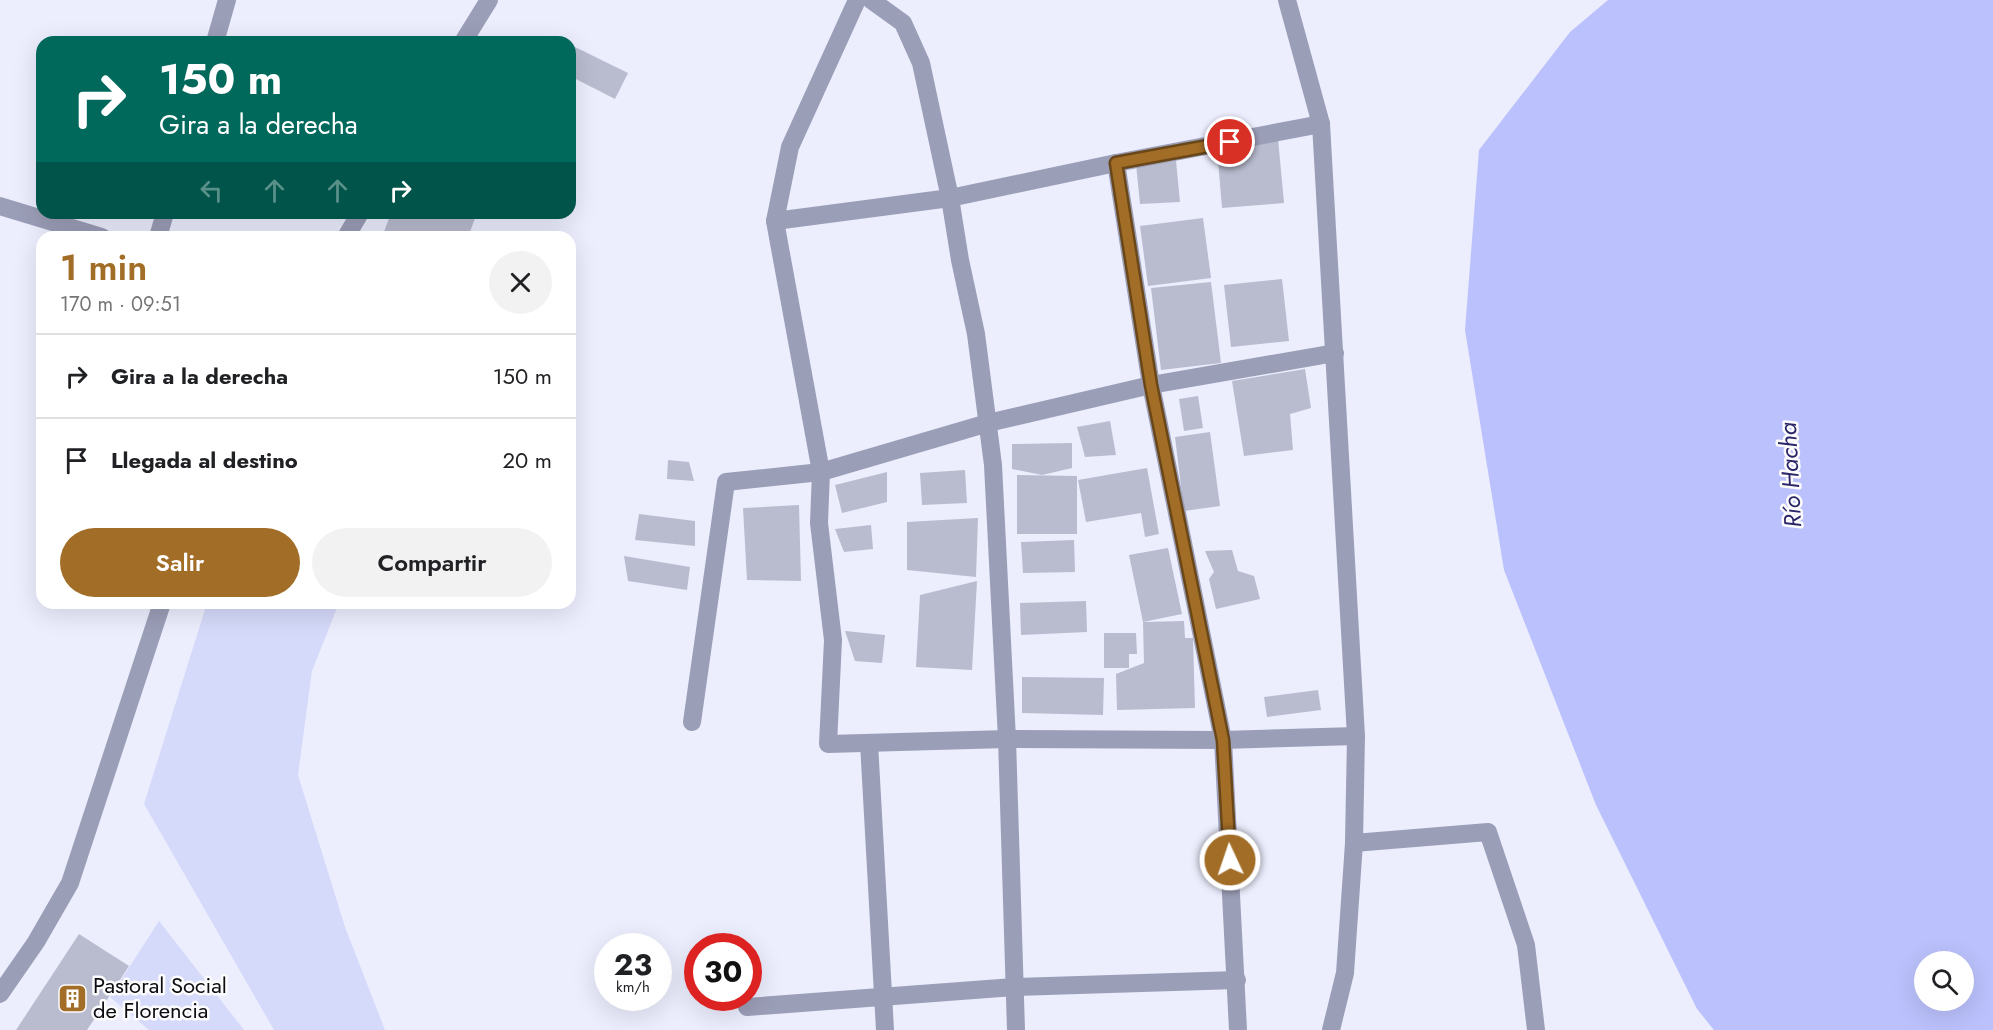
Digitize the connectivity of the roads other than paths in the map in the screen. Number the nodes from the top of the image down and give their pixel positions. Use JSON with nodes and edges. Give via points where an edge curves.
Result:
{"nodes":[{"id":1,"x":227,"y":0,"type":"edge"},
{"id":2,"x":489,"y":0,"type":"edge"},
{"id":3,"x":857,"y":0,"type":"edge"},
{"id":4,"x":871,"y":0,"type":"edge"},
{"id":5,"x":1287,"y":0,"type":"edge"},
{"id":6,"x":217,"y":36,"type":"edge"},
{"id":7,"x":467,"y":36,"type":"edge"},
{"id":8,"x":1321,"y":124,"type":"junction"},
{"id":9,"x":1116,"y":163,"type":"junction"},
{"id":10,"x":950,"y":198,"type":"junction"},
{"id":11,"x":0,"y":206,"type":"edge"},
{"id":12,"x":36,"y":217,"type":"edge"},
{"id":13,"x":43,"y":219,"type":"edge"},
{"id":14,"x":775,"y":221,"type":"junction"},
{"id":15,"x":82,"y":231,"type":"edge"},
{"id":16,"x":1335,"y":353,"type":"junction"},
{"id":17,"x":1151,"y":385,"type":"junction"},
{"id":18,"x":988,"y":423,"type":"junction"},
{"id":19,"x":821,"y":472,"type":"junction"},
{"id":20,"x":160,"y":609,"type":"edge"},
{"id":21,"x":692,"y":722,"type":"dead end"},
{"id":22,"x":1356,"y":736,"type":"junction"},
{"id":23,"x":1007,"y":739,"type":"junction"},
{"id":24,"x":1223,"y":740,"type":"junction"},
{"id":25,"x":869,"y":743,"type":"junction"},
{"id":26,"x":1354,"y":843,"type":"junction"},
{"id":27,"x":1236,"y":980,"type":"junction"},
{"id":28,"x":1014,"y":987,"type":"junction"},
{"id":29,"x":0,"y":994,"type":"edge"},
{"id":30,"x":884,"y":997,"type":"junction"},
{"id":31,"x":762,"y":1006,"type":"edge"},
{"id":32,"x":885,"y":1030,"type":"edge"},
{"id":33,"x":1016,"y":1030,"type":"edge"},
{"id":34,"x":1238,"y":1030,"type":"edge"},
{"id":35,"x":1331,"y":1030,"type":"edge"},
{"id":36,"x":1536,"y":1030,"type":"edge"}],
"edges":[{"from":1,"to":6,"type":"street"},
{"from":2,"to":7,"type":"street"},
{"from":3,"to":14,"type":"street","via":[[790,147]]},
{"from":4,"to":10,"type":"street","via":[[903,23],[921,63]]},
{"from":5,"to":8,"type":"street"},
{"from":8,"to":9,"type":"street"},
{"from":8,"to":16,"type":"street"},
{"from":9,"to":10,"type":"street"},
{"from":9,"to":17,"type":"street"},
{"from":10,"to":14,"type":"street"},
{"from":10,"to":18,"type":"street"},
{"from":11,"to":12,"type":"street"},
{"from":13,"to":15,"type":"street"},
{"from":14,"to":19,"type":"street"},
{"from":16,"to":17,"type":"street"},
{"from":16,"to":22,"type":"street"},
{"from":17,"to":18,"type":"street"},
{"from":17,"to":24,"type":"street"},
{"from":18,"to":19,"type":"street"},
{"from":18,"to":23,"type":"street"},
{"from":19,"to":21,"type":"street","via":[[726,482]]},
{"from":19,"to":25,"type":"street","via":[[819,523],[833,640],[828,744]]},
{"from":20,"to":29,"type":"street","via":[[70,883]]},
{"from":22,"to":24,"type":"street"},
{"from":22,"to":26,"type":"street"},
{"from":23,"to":24,"type":"street"},
{"from":23,"to":25,"type":"street"},
{"from":23,"to":28,"type":"street"},
{"from":24,"to":27,"type":"street"},
{"from":25,"to":30,"type":"street"},
{"from":26,"to":35,"type":"street","via":[[1345,973]]},
{"from":26,"to":36,"type":"street","via":[[1488,832],[1526,945]]},
{"from":27,"to":28,"type":"street"},
{"from":27,"to":34,"type":"street"},
{"from":28,"to":30,"type":"street"},
{"from":28,"to":33,"type":"street"},
{"from":30,"to":31,"type":"street"},
{"from":30,"to":32,"type":"street"}]}
